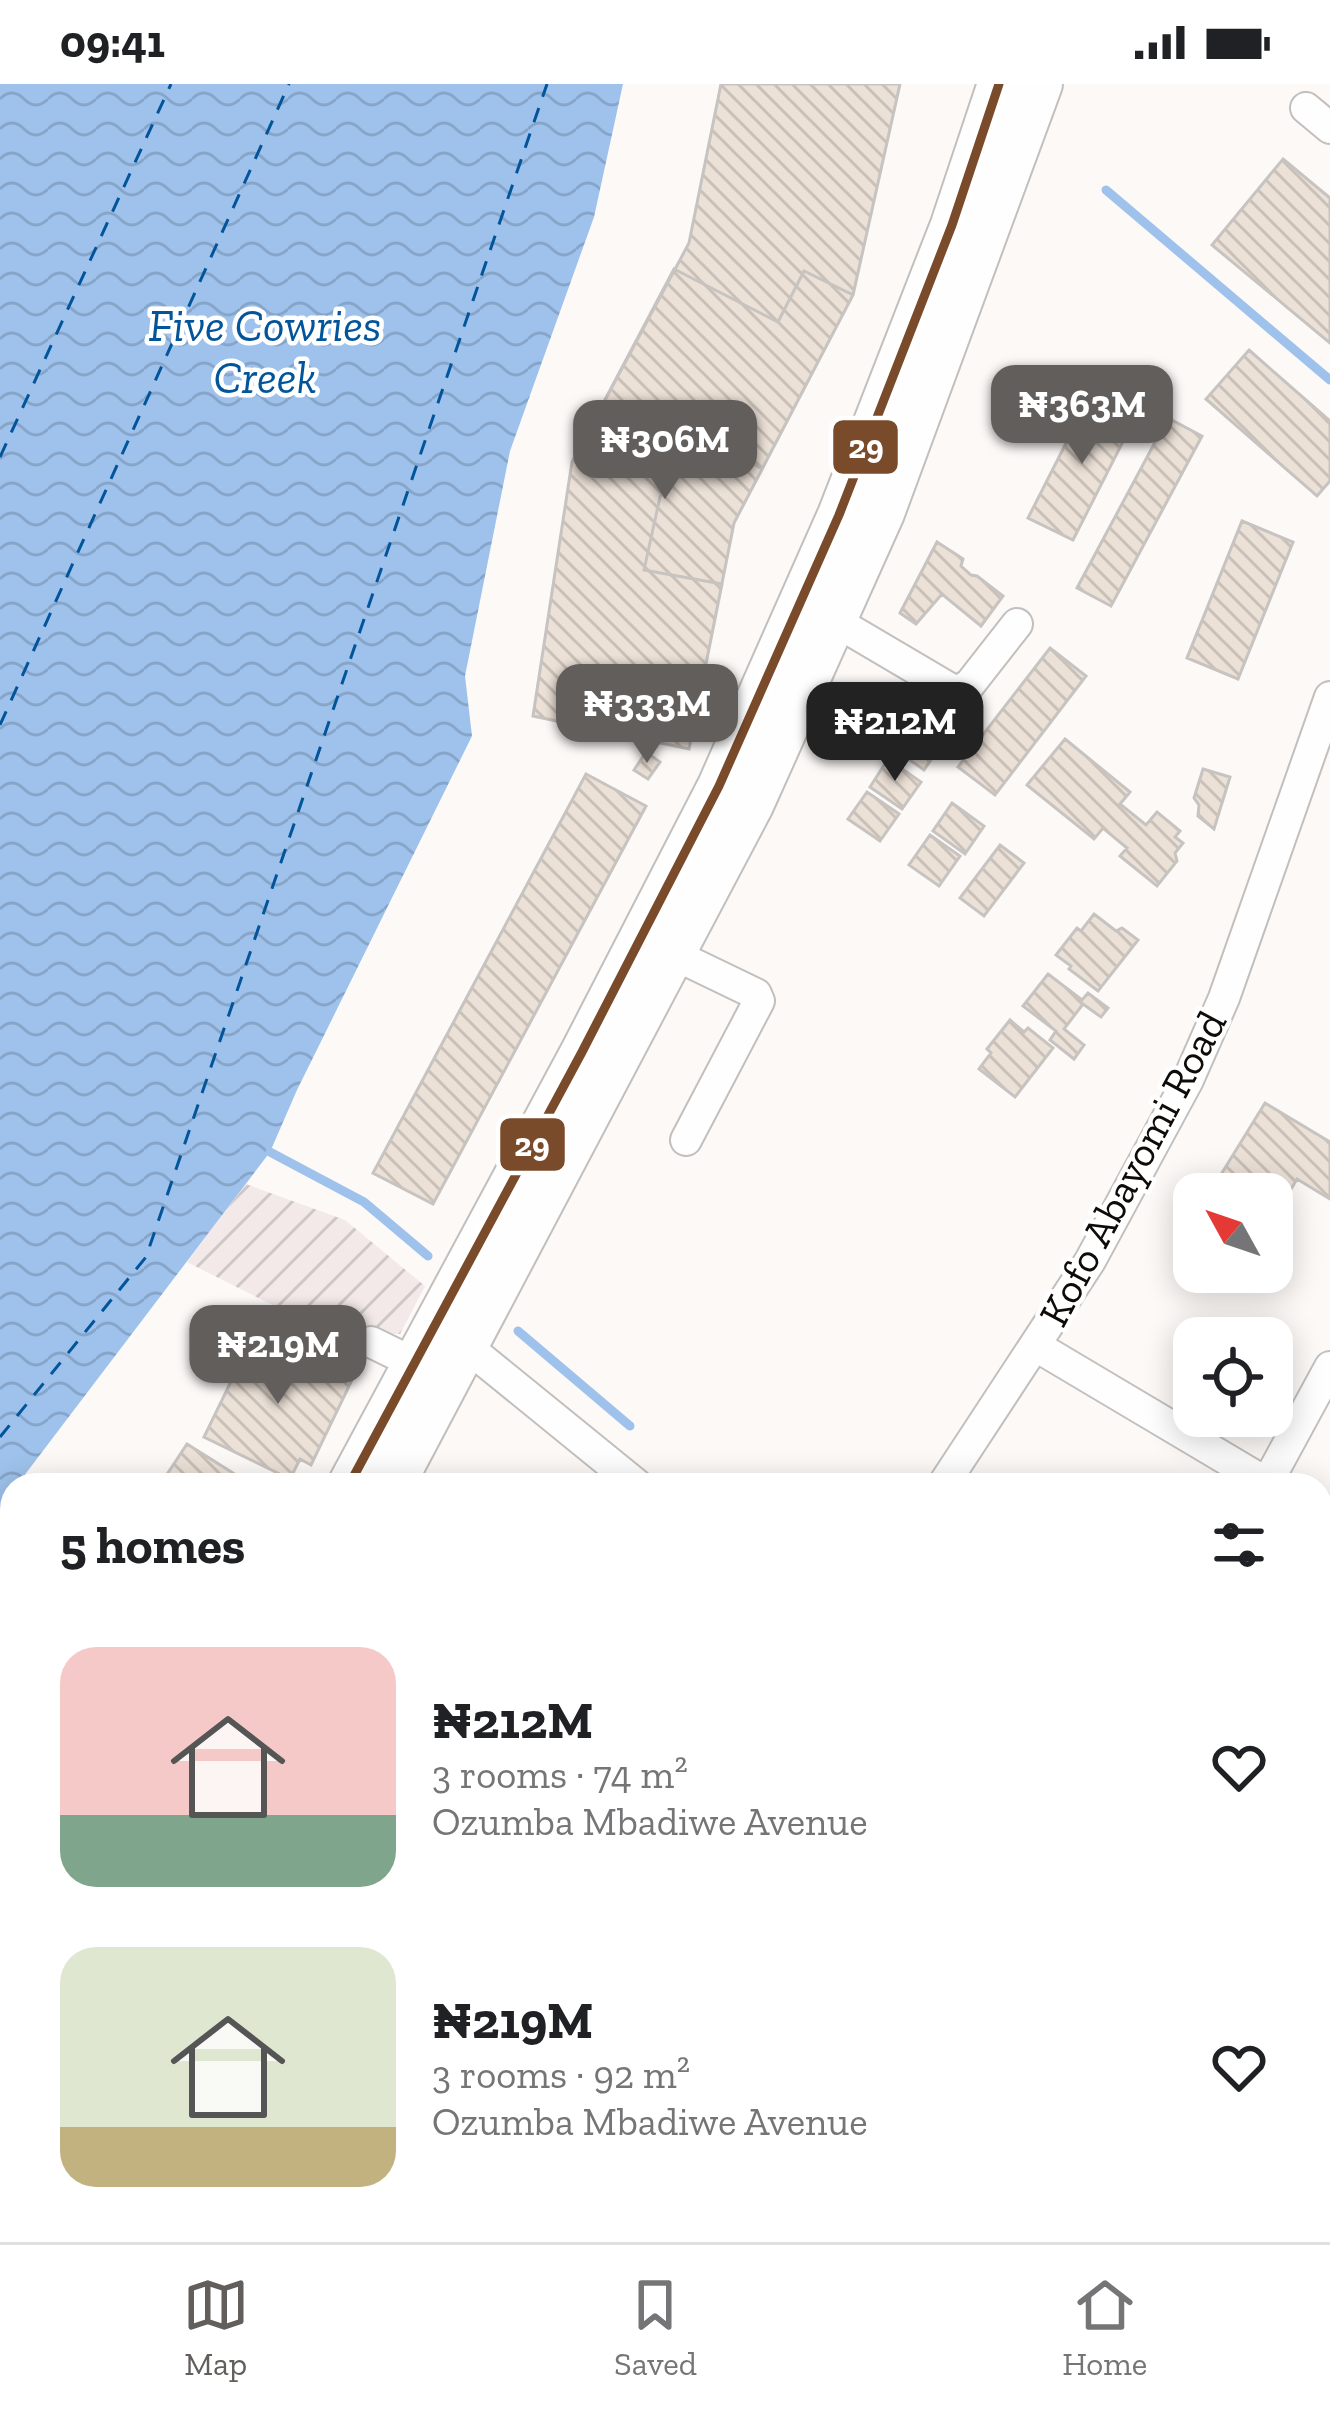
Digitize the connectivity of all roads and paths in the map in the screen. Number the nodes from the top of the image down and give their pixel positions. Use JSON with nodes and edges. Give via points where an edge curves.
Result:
{"nodes":[{"id":1,"x":999,"y":84,"type":"edge"},
{"id":2,"x":1042,"y":84,"type":"edge"},
{"id":3,"x":835,"y":621,"type":"junction"},
{"id":4,"x":1017,"y":624,"type":"dead end"},
{"id":5,"x":1330,"y":697,"type":"edge"},
{"id":6,"x":673,"y":954,"type":"junction"},
{"id":7,"x":686,"y":1140,"type":"dead end"},
{"id":8,"x":370,"y":1342,"type":"dead end"},
{"id":9,"x":438,"y":1346,"type":"junction"},
{"id":10,"x":1036,"y":1346,"type":"junction"},
{"id":11,"x":1330,"y":1367,"type":"edge"},
{"id":12,"x":357,"y":1473,"type":"edge"},
{"id":13,"x":397,"y":1473,"type":"edge"},
{"id":14,"x":620,"y":1473,"type":"edge"},
{"id":15,"x":951,"y":1473,"type":"edge"},
{"id":16,"x":1243,"y":1473,"type":"edge"},
{"id":17,"x":1261,"y":1473,"type":"edge"}],
"edges":[{"from":1,"to":9,"type":"highway","via":[[839,515],[719,786],[585,1019]]},
{"from":2,"to":3,"type":"highway","via":[[884,513]]},
{"from":3,"to":4,"type":"street","via":[[952,690],[970,684]]},
{"from":3,"to":6,"type":"highway"},
{"from":5,"to":10,"type":"street","name":"Kofo Abayomi Road","via":[[1188,1080]]},
{"from":6,"to":7,"type":"street","via":[[760,1000]]},
{"from":6,"to":9,"type":"highway"},
{"from":8,"to":9,"type":"street"},
{"from":9,"to":12,"type":"highway"},
{"from":9,"to":13,"type":"highway"},
{"from":9,"to":14,"type":"street"},
{"from":10,"to":15,"type":"street","name":"Kofo Abayomi Road"},
{"from":10,"to":16,"type":"street"},
{"from":11,"to":17,"type":"street"}]}
